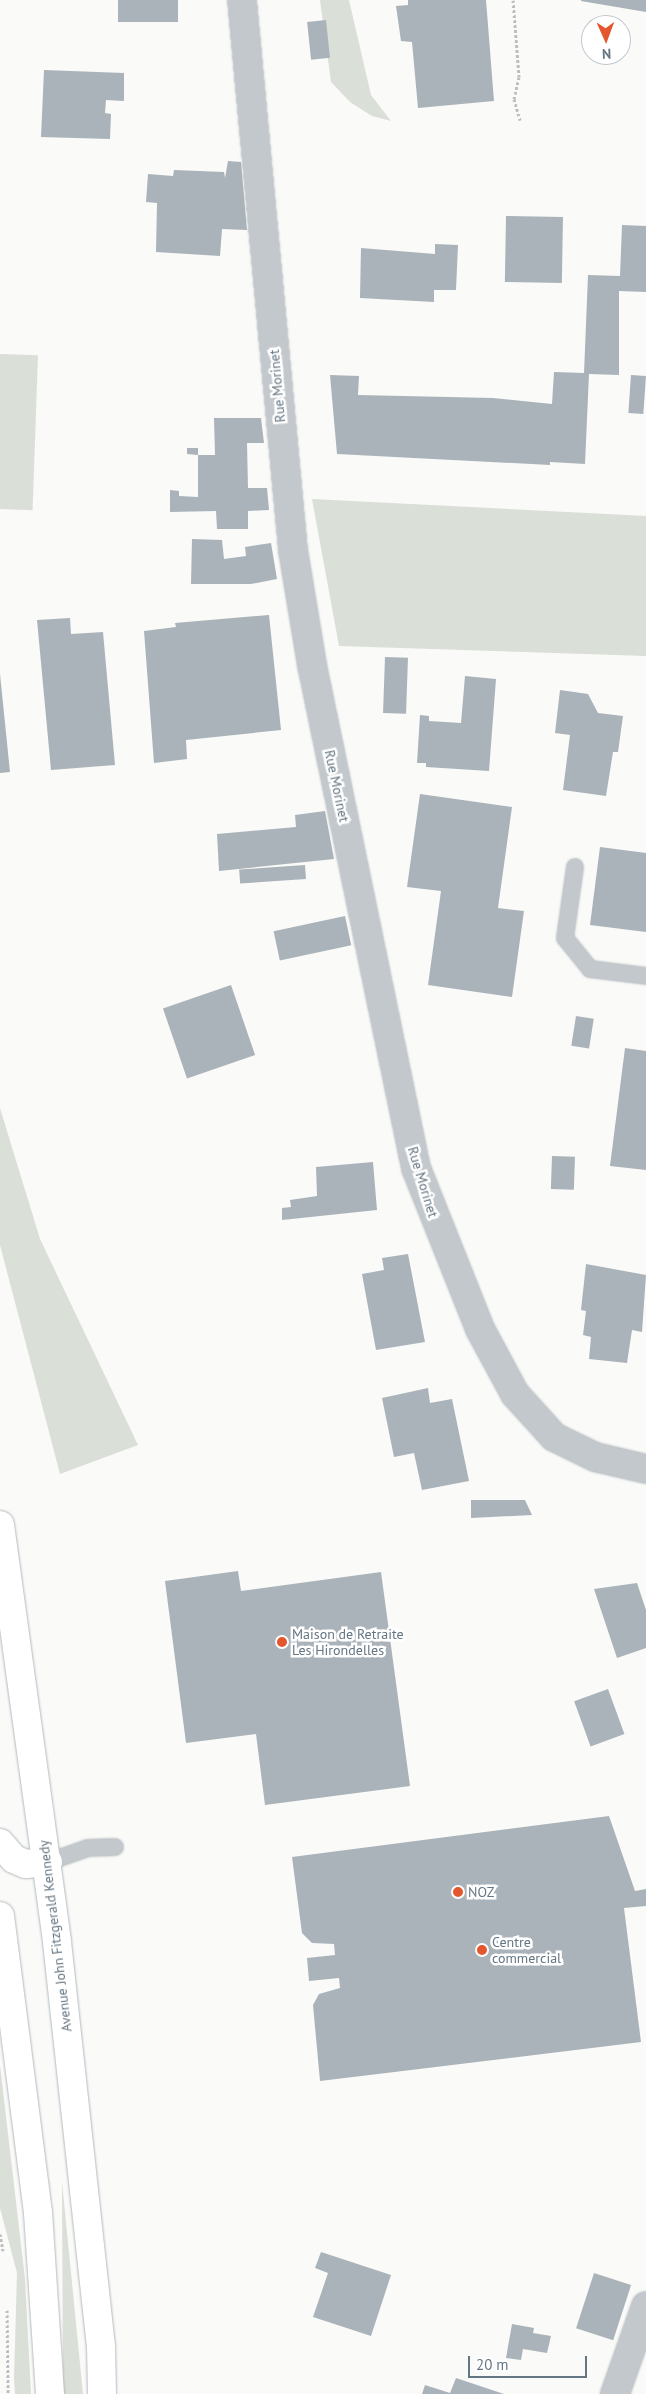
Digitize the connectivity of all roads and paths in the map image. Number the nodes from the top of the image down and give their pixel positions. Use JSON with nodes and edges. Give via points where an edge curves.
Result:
{"nodes":[{"id":1,"x":242,"y":0,"type":"edge"},
{"id":2,"x":512,"y":0,"type":"edge"},
{"id":3,"x":520,"y":120,"type":"dead end"},
{"id":4,"x":575,"y":867,"type":"dead end"},
{"id":5,"x":646,"y":976,"type":"edge"},
{"id":6,"x":646,"y":1469,"type":"edge"},
{"id":7,"x":0,"y":1525,"type":"edge"},
{"id":8,"x":6,"y":1607,"type":"edge"},
{"id":9,"x":0,"y":1843,"type":"edge"},
{"id":10,"x":115,"y":1847,"type":"dead end"},
{"id":11,"x":48,"y":1862,"type":"junction"},
{"id":12,"x":0,"y":1916,"type":"edge"},
{"id":13,"x":0,"y":2234,"type":"edge"},
{"id":14,"x":5,"y":2262,"type":"dead end"},
{"id":15,"x":7,"y":2301,"type":"dead end"},
{"id":16,"x":646,"y":2306,"type":"edge"},
{"id":17,"x":101,"y":2347,"type":"junction"},
{"id":18,"x":8,"y":2394,"type":"edge"},
{"id":19,"x":50,"y":2394,"type":"edge"},
{"id":20,"x":102,"y":2394,"type":"edge"},
{"id":21,"x":112,"y":2394,"type":"edge"},
{"id":22,"x":615,"y":2394,"type":"edge"}],
"edges":[{"from":1,"to":6,"type":"street","name":"Rue Morinet","via":[[294,550],[312,665],[416,1168],[480,1329],[515,1394],[554,1437],[594,1457]]},
{"from":2,"to":3,"type":"path","via":[[519,77],[514,99]]},
{"from":4,"to":5,"type":"lane","via":[[565,938],[590,969]]},
{"from":7,"to":8,"type":"main road","name":"Avenue John Fitzgerald Kennedy"},
{"from":8,"to":11,"type":"main road","name":"Avenue John Fitzgerald Kennedy"},
{"from":9,"to":11,"type":"main road","via":[[14,1859],[26,1864]]},
{"from":10,"to":11,"type":"lane","via":[[88,1848]]},
{"from":11,"to":17,"type":"main road","name":"Avenue John Fitzgerald Kennedy"},
{"from":12,"to":19,"type":"main road","via":[[37,2204]]},
{"from":13,"to":14,"type":"path"},
{"from":15,"to":18,"type":"path"},
{"from":16,"to":22,"type":"street"},
{"from":17,"to":20,"type":"main road","name":"Avenue John Fitzgerald Kennedy"},
{"from":17,"to":21,"type":"street","name":"Avenue John Fitzgerald Kennedy"}]}
